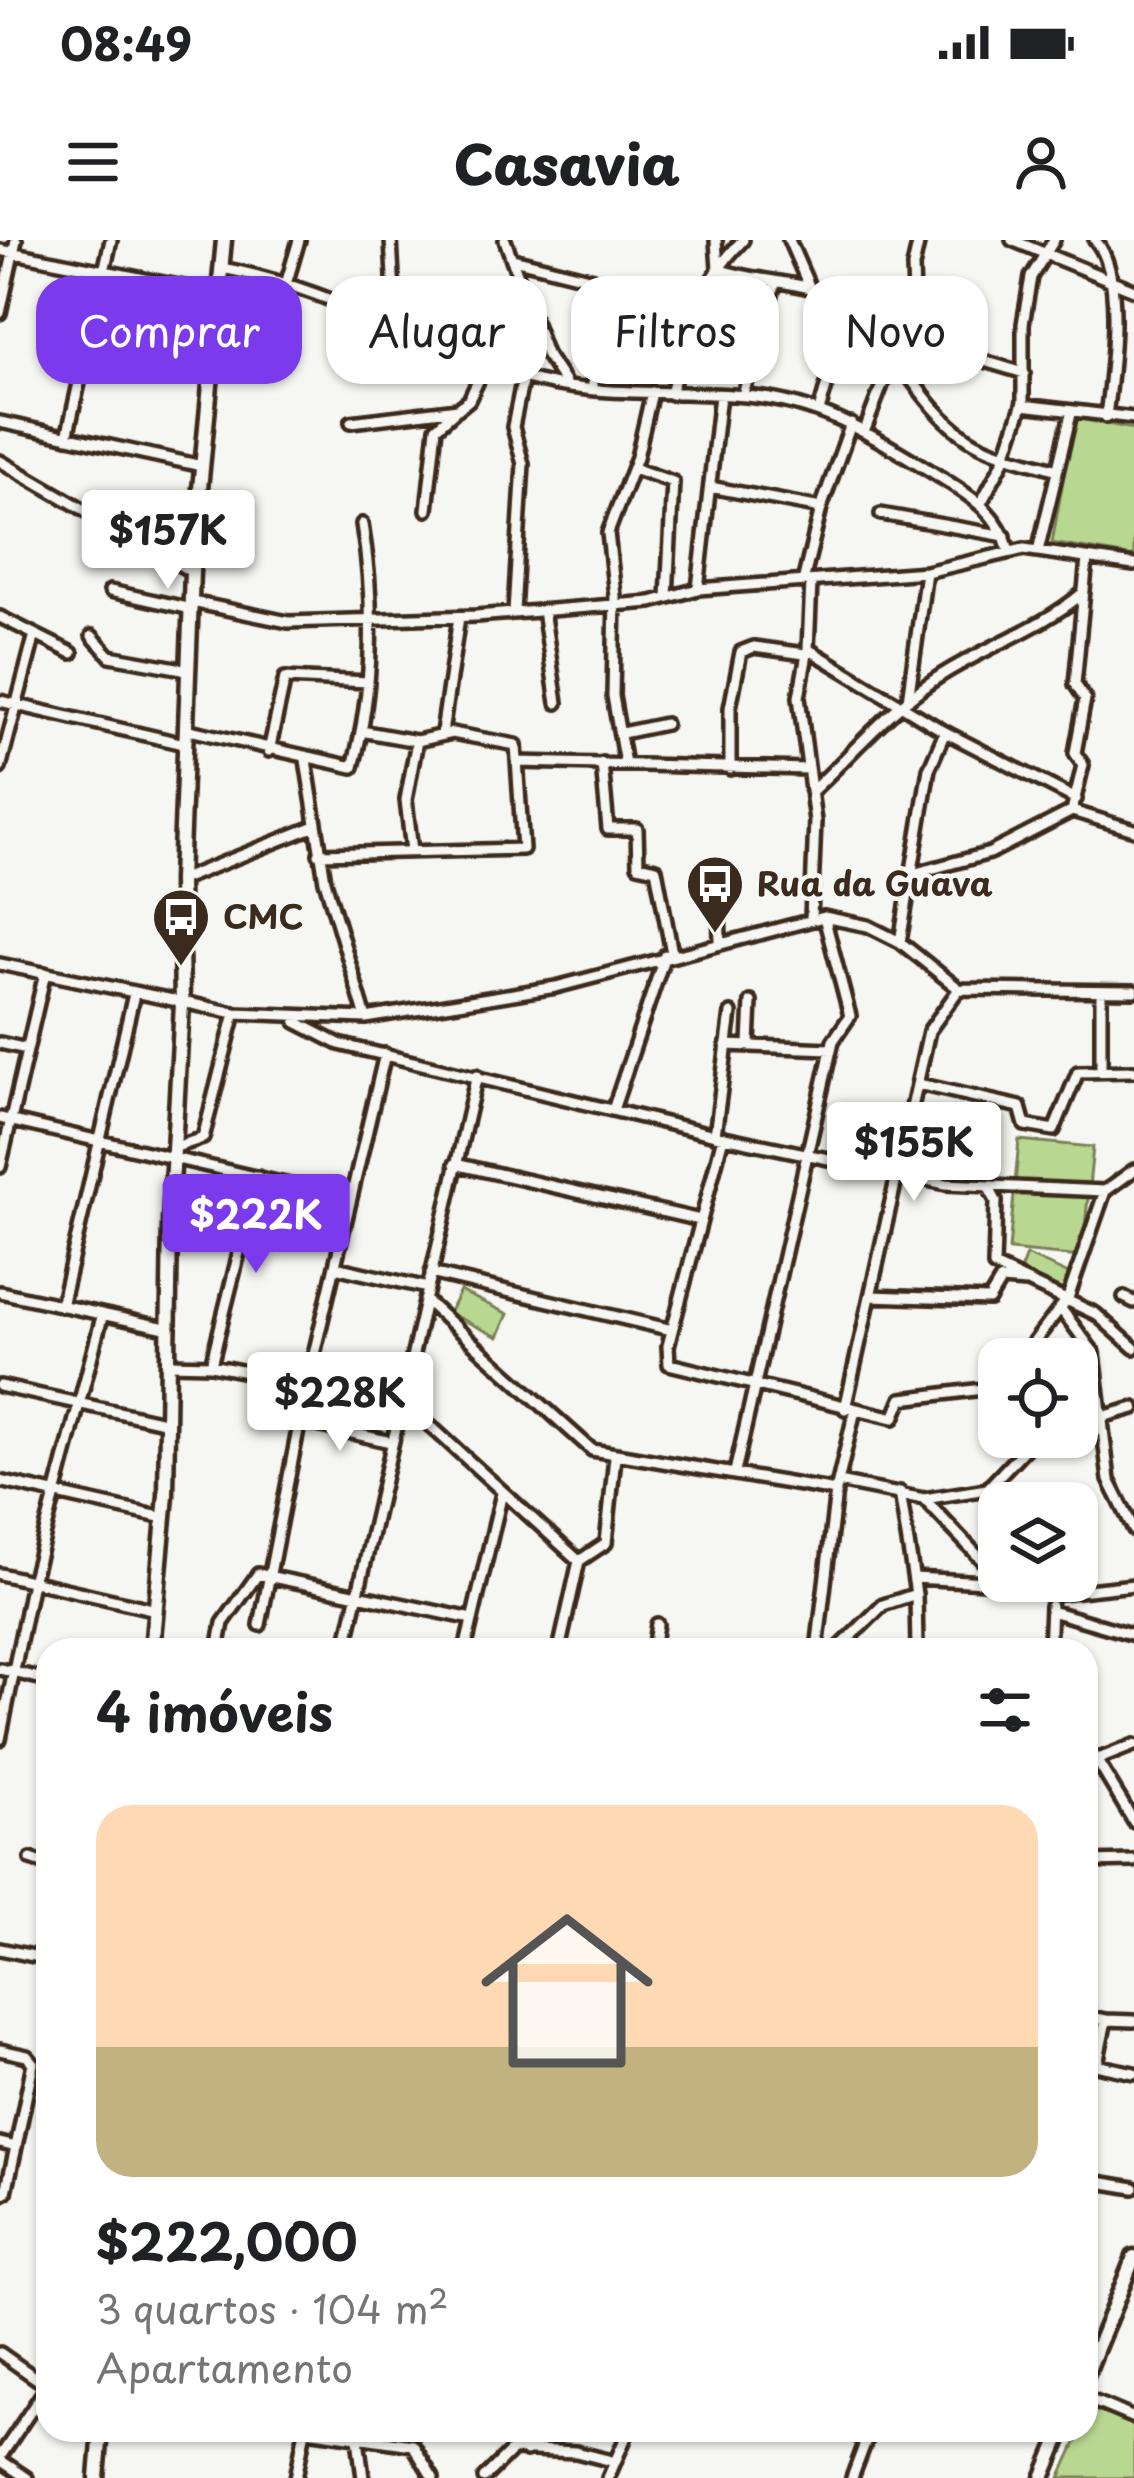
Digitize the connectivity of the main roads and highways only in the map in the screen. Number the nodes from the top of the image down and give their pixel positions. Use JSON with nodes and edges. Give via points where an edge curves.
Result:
{"nodes":[{"id":1,"x":224,"y":240,"type":"edge"},
{"id":2,"x":153,"y":1638,"type":"edge"},
{"id":3,"x":1134,"y":2257,"type":"edge"},
{"id":4,"x":1098,"y":2342,"type":"edge"},
{"id":5,"x":100,"y":2442,"type":"edge"},
{"id":6,"x":1058,"y":2442,"type":"edge"},
{"id":7,"x":97,"y":2478,"type":"edge"},
{"id":8,"x":1042,"y":2478,"type":"edge"}],
"edges":[{"from":1,"to":2,"type":"main road","via":[[184,736],[168,1423]]},
{"from":3,"to":4,"type":"main road"},
{"from":5,"to":7,"type":"main road"},
{"from":6,"to":8,"type":"main road"}]}
